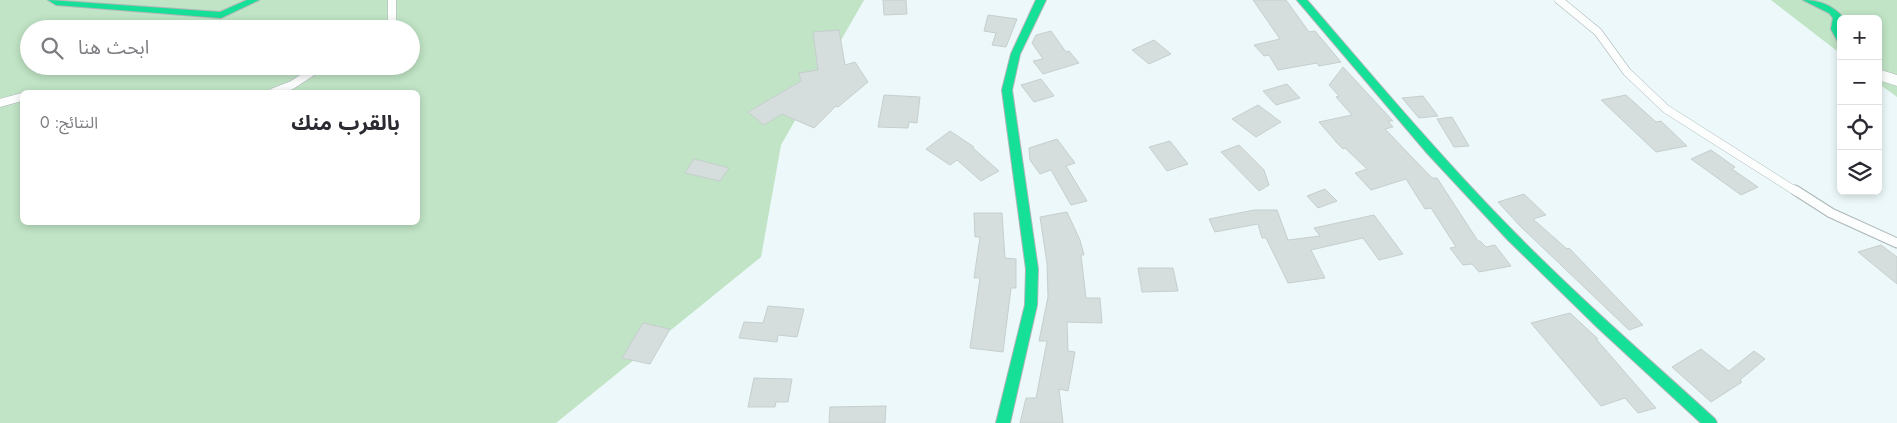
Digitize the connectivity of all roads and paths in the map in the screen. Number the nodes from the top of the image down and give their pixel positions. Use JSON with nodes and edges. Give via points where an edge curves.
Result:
{"nodes":[{"id":1,"x":52,"y":0,"type":"edge"},
{"id":2,"x":254,"y":0,"type":"edge"},
{"id":3,"x":392,"y":0,"type":"edge"},
{"id":4,"x":1041,"y":0,"type":"edge"},
{"id":5,"x":1302,"y":0,"type":"edge"},
{"id":6,"x":1559,"y":0,"type":"edge"},
{"id":7,"x":1808,"y":0,"type":"edge"},
{"id":8,"x":1837,"y":16,"type":"edge"},
{"id":9,"x":392,"y":20,"type":"edge"},
{"id":10,"x":307,"y":75,"type":"edge"},
{"id":11,"x":1882,"y":75,"type":"edge"},
{"id":12,"x":1897,"y":81,"type":"edge"},
{"id":13,"x":279,"y":90,"type":"edge"},
{"id":14,"x":20,"y":98,"type":"edge"},
{"id":15,"x":0,"y":103,"type":"edge"},
{"id":16,"x":1897,"y":243,"type":"edge"},
{"id":17,"x":1003,"y":423,"type":"edge"},
{"id":18,"x":1710,"y":423,"type":"edge"}],
"edges":[{"from":1,"to":2,"type":"street","via":[[90,6],[221,15]]},
{"from":3,"to":9,"type":"lane"},
{"from":4,"to":17,"type":"street","via":[[1018,44],[1009,71],[1013,142],[1032,269],[1031,305]]},
{"from":5,"to":18,"type":"street","via":[[1432,151],[1512,237]]},
{"from":6,"to":16,"type":"lane","via":[[1598,32],[1628,72],[1666,109],[1831,213]]},
{"from":7,"to":8,"type":"street"},
{"from":10,"to":13,"type":"lane"},
{"from":11,"to":12,"type":"street"},
{"from":14,"to":15,"type":"lane"}]}
